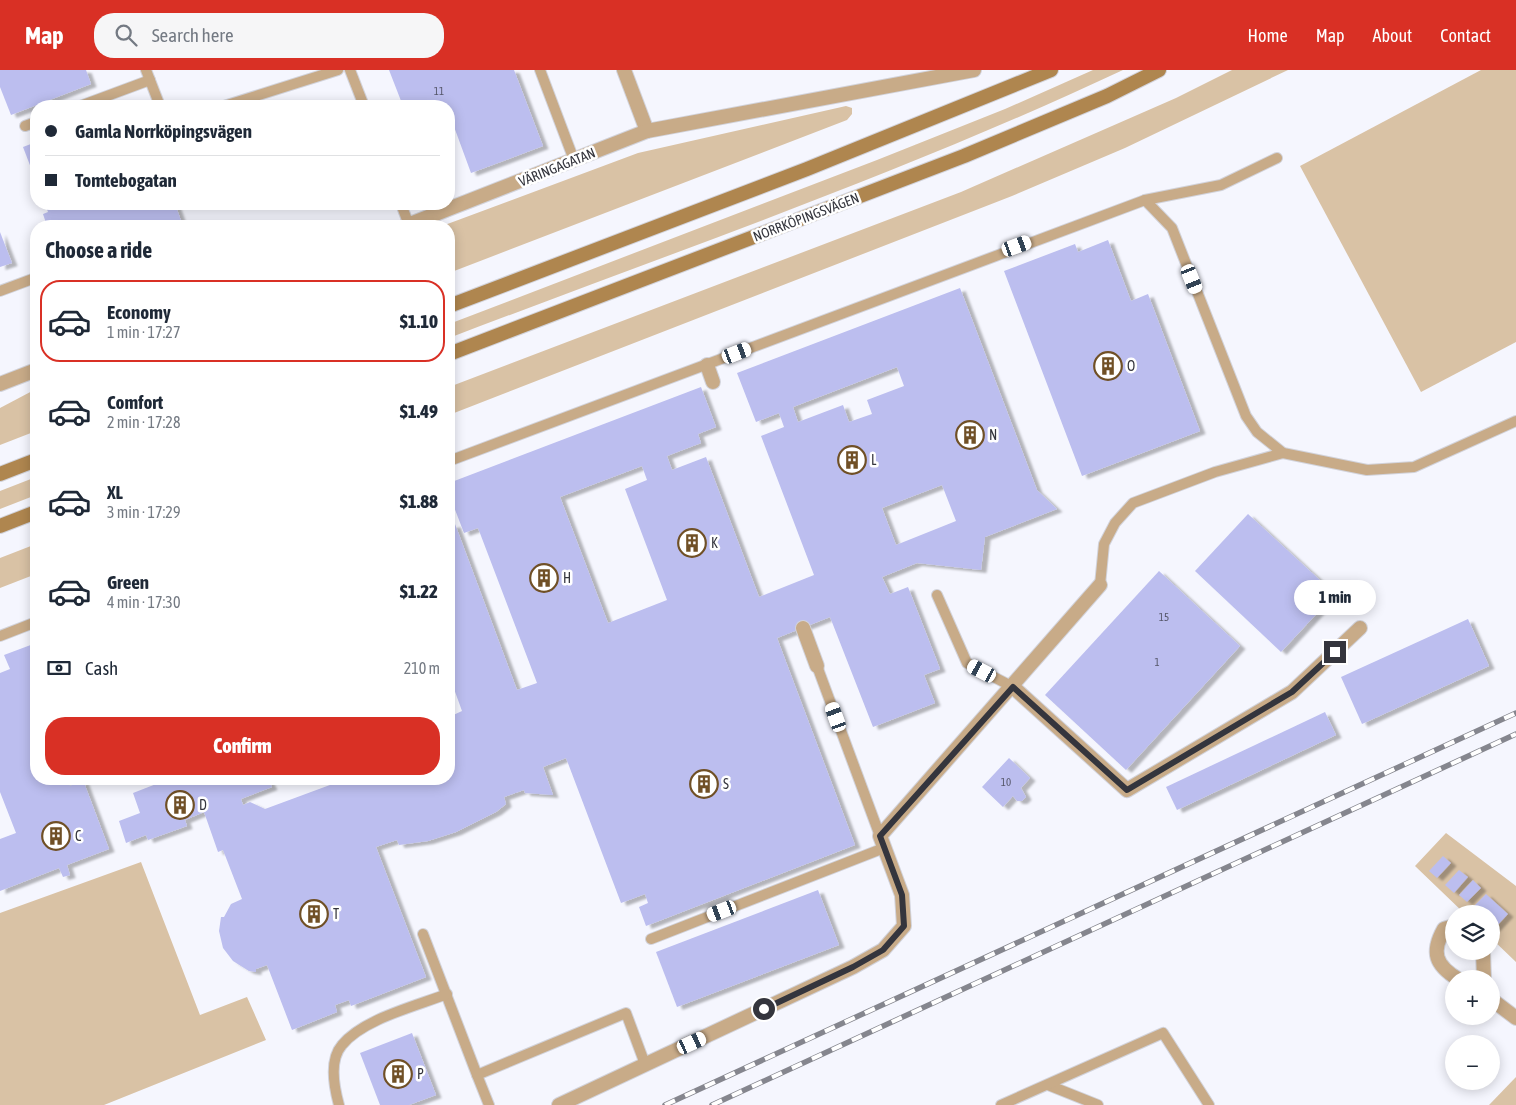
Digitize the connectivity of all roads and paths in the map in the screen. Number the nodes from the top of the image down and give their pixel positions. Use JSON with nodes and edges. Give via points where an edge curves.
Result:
{"nodes":[{"id":1,"x":338,"y":70,"type":"edge"},
{"id":2,"x":350,"y":70,"type":"edge"},
{"id":3,"x":540,"y":70,"type":"edge"},
{"id":4,"x":624,"y":70,"type":"edge"},
{"id":5,"x":974,"y":70,"type":"edge"},
{"id":6,"x":1051,"y":70,"type":"edge"},
{"id":7,"x":1159,"y":70,"type":"edge"},
{"id":8,"x":148,"y":75,"type":"edge"},
{"id":9,"x":93,"y":100,"type":"edge"},
{"id":10,"x":158,"y":100,"type":"edge"},
{"id":11,"x":243,"y":100,"type":"edge"},
{"id":12,"x":362,"y":100,"type":"edge"},
{"id":13,"x":30,"y":124,"type":"edge"},
{"id":14,"x":25,"y":126,"type":"dead end"},
{"id":15,"x":647,"y":131,"type":"junction"},
{"id":16,"x":1277,"y":158,"type":"dead end"},
{"id":17,"x":574,"y":160,"type":"junction"},
{"id":18,"x":1145,"y":200,"type":"junction"},
{"id":19,"x":455,"y":207,"type":"edge"},
{"id":20,"x":447,"y":210,"type":"edge"},
{"id":21,"x":422,"y":220,"type":"edge"},
{"id":22,"x":30,"y":280,"type":"edge"},
{"id":23,"x":0,"y":291,"type":"edge"},
{"id":24,"x":455,"y":304,"type":"edge"},
{"id":25,"x":455,"y":352,"type":"edge"},
{"id":26,"x":707,"y":364,"type":"junction"},
{"id":27,"x":30,"y":372,"type":"edge"},
{"id":28,"x":713,"y":382,"type":"dead end"},
{"id":29,"x":0,"y":384,"type":"edge"},
{"id":30,"x":1516,"y":421,"type":"edge"},
{"id":31,"x":1283,"y":453,"type":"junction"},
{"id":32,"x":455,"y":460,"type":"edge"},
{"id":33,"x":30,"y":462,"type":"edge"},
{"id":34,"x":0,"y":474,"type":"edge"},
{"id":35,"x":30,"y":514,"type":"edge"},
{"id":36,"x":0,"y":526,"type":"edge"},
{"id":37,"x":1100,"y":585,"type":"joint"},
{"id":38,"x":938,"y":596,"type":"dead end"},
{"id":39,"x":30,"y":624,"type":"edge"},
{"id":40,"x":803,"y":628,"type":"dead end"},
{"id":41,"x":1360,"y":628,"type":"dead end"},
{"id":42,"x":0,"y":636,"type":"edge"},
{"id":43,"x":817,"y":666,"type":"joint"},
{"id":44,"x":1013,"y":687,"type":"junction"},
{"id":45,"x":882,"y":842,"type":"junction"},
{"id":46,"x":1445,"y":929,"type":"edge"},
{"id":47,"x":423,"y":934,"type":"dead end"},
{"id":48,"x":651,"y":939,"type":"dead end"},
{"id":49,"x":1445,"y":971,"type":"edge"},
{"id":50,"x":447,"y":994,"type":"junction"},
{"id":51,"x":1500,"y":1006,"type":"edge"},
{"id":52,"x":1516,"y":1018,"type":"edge"},
{"id":53,"x":645,"y":1064,"type":"junction"},
{"id":54,"x":477,"y":1075,"type":"junction"},
{"id":55,"x":1048,"y":1084,"type":"junction"},
{"id":56,"x":339,"y":1105,"type":"edge"},
{"id":57,"x":489,"y":1105,"type":"edge"},
{"id":58,"x":559,"y":1105,"type":"edge"},
{"id":59,"x":1001,"y":1105,"type":"edge"},
{"id":60,"x":1098,"y":1105,"type":"edge"},
{"id":61,"x":1209,"y":1105,"type":"edge"}],
"edges":[{"from":1,"to":11,"type":"lane"},
{"from":2,"to":12,"type":"lane"},
{"from":3,"to":17,"type":"lane"},
{"from":4,"to":15,"type":"street"},
{"from":5,"to":15,"type":"street","name":"VÄRINGAGATAN"},
{"from":6,"to":24,"type":"main road","via":[[798,173]]},
{"from":7,"to":25,"type":"main road","name":"NORRKÖPINGSVÄGEN","via":[[1107,96],[964,156]]},
{"from":8,"to":9,"type":"lane"},
{"from":8,"to":10,"type":"lane"},
{"from":13,"to":14,"type":"lane"},
{"from":15,"to":17,"type":"street","name":"VÄRINGAGATAN"},
{"from":16,"to":18,"type":"lane","via":[[1221,185]]},
{"from":17,"to":19,"type":"street","name":"VÄRINGAGATAN"},
{"from":18,"to":26,"type":"lane"},
{"from":18,"to":31,"type":"lane","via":[[1172,228],[1246,416],[1257,432]]},
{"from":20,"to":21,"type":"street","name":"VÄRINGAGATAN"},
{"from":22,"to":23,"type":"lane"},
{"from":26,"to":28,"type":"street"},
{"from":26,"to":32,"type":"lane"},
{"from":27,"to":29,"type":"street"},
{"from":30,"to":31,"type":"lane","via":[[1414,467],[1367,470]]},
{"from":31,"to":37,"type":"lane","via":[[1215,472],[1133,503],[1115,522],[1104,544]]},
{"from":33,"to":34,"type":"main road"},
{"from":35,"to":36,"type":"main road"},
{"from":37,"to":44,"type":"street"},
{"from":38,"to":44,"type":"lane","via":[[968,663]]},
{"from":39,"to":42,"type":"lane"},
{"from":40,"to":43,"type":"street"},
{"from":41,"to":44,"type":"street","via":[[1292,692],[1127,790]]},
{"from":43,"to":45,"type":"lane"},
{"from":44,"to":45,"type":"street"},
{"from":45,"to":48,"type":"lane"},
{"from":45,"to":53,"type":"street","via":[[902,895],[904,926],[883,950]]},
{"from":46,"to":49,"type":"street","via":[[1438,940],[1436,956]]},
{"from":47,"to":50,"type":"lane"},
{"from":50,"to":54,"type":"lane"},
{"from":50,"to":56,"type":"lane","via":[[362,1027],[341,1046],[333,1073]]},
{"from":51,"to":52,"type":"street"},
{"from":53,"to":54,"type":"lane","via":[[626,1013]]},
{"from":53,"to":58,"type":"street"},
{"from":54,"to":57,"type":"lane"},
{"from":55,"to":59,"type":"lane"},
{"from":55,"to":60,"type":"lane"},
{"from":55,"to":61,"type":"lane","via":[[1163,1033]]}]}
